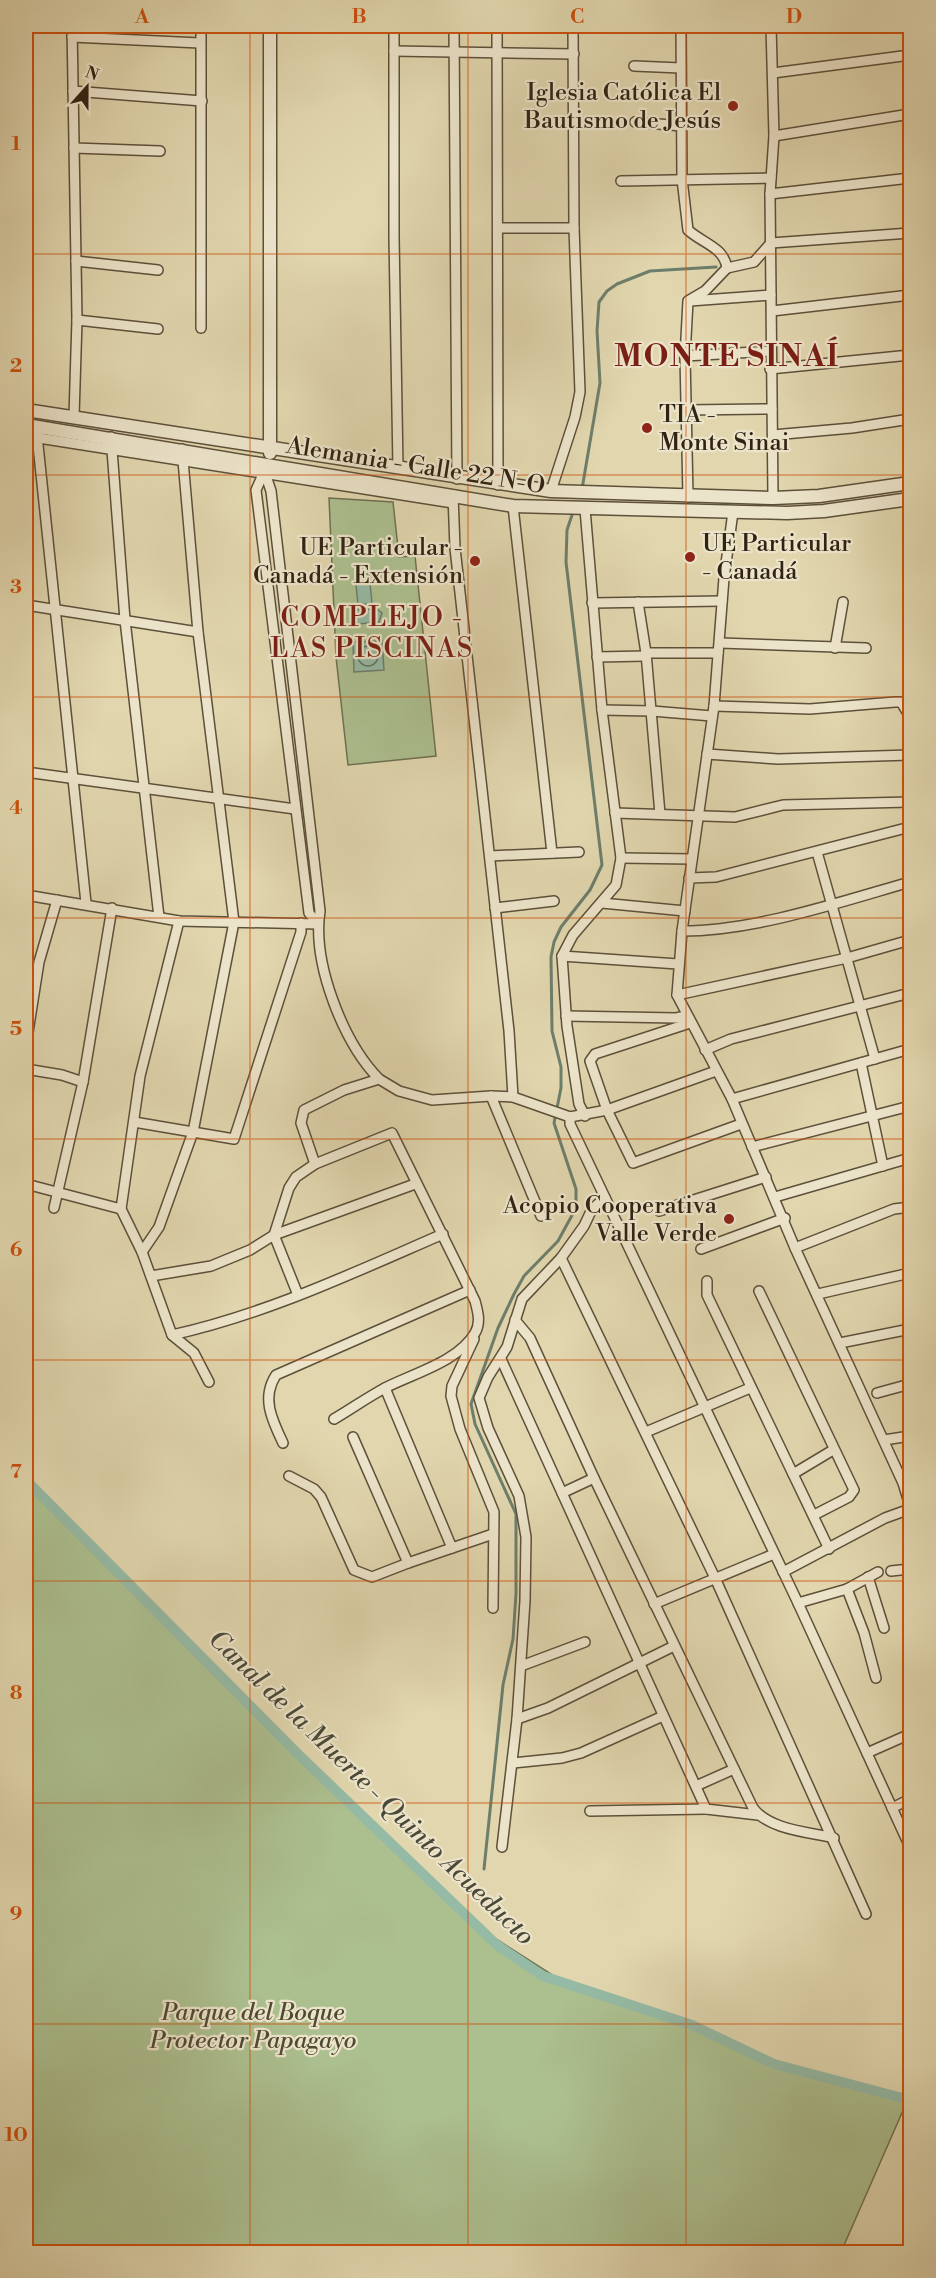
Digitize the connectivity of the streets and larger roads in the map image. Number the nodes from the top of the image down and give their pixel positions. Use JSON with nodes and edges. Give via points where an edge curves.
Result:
{"nodes":[{"id":1,"x":72,"y":26,"type":"edge"},
{"id":2,"x":201,"y":26,"type":"edge"},
{"id":3,"x":270,"y":26,"type":"edge"},
{"id":4,"x":394,"y":26,"type":"edge"},
{"id":5,"x":454,"y":26,"type":"edge"},
{"id":6,"x":497,"y":26,"type":"edge"},
{"id":7,"x":573,"y":26,"type":"edge"},
{"id":8,"x":681,"y":26,"type":"edge"},
{"id":9,"x":771,"y":26,"type":"edge"},
{"id":10,"x":72,"y":37,"type":"junction"},
{"id":11,"x":200,"y":43,"type":"junction"},
{"id":12,"x":394,"y":51,"type":"junction"},
{"id":13,"x":454,"y":52,"type":"junction"},
{"id":14,"x":498,"y":54,"type":"junction"},
{"id":15,"x":574,"y":54,"type":"junction"},
{"id":16,"x":910,"y":55,"type":"edge"},
{"id":17,"x":634,"y":66,"type":"dead end"},
{"id":18,"x":681,"y":68,"type":"junction"},
{"id":19,"x":773,"y":73,"type":"junction"},
{"id":20,"x":73,"y":91,"type":"junction"},
{"id":21,"x":202,"y":101,"type":"junction"},
{"id":22,"x":910,"y":114,"type":"edge"},
{"id":23,"x":635,"y":122,"type":"dead end"},
{"id":24,"x":682,"y":126,"type":"junction"},
{"id":25,"x":774,"y":136,"type":"junction"},
{"id":26,"x":74,"y":148,"type":"junction"},
{"id":27,"x":160,"y":152,"type":"dead end"},
{"id":28,"x":771,"y":178,"type":"junction"},
{"id":29,"x":910,"y":178,"type":"edge"},
{"id":30,"x":682,"y":179,"type":"junction"},
{"id":31,"x":621,"y":182,"type":"dead end"},
{"id":32,"x":770,"y":194,"type":"junction"},
{"id":33,"x":500,"y":228,"type":"junction"},
{"id":34,"x":574,"y":228,"type":"junction"},
{"id":35,"x":910,"y":233,"type":"edge"},
{"id":36,"x":771,"y":243,"type":"junction"},
{"id":37,"x":76,"y":261,"type":"junction"},
{"id":38,"x":727,"y":268,"type":"junction"},
{"id":39,"x":158,"y":270,"type":"dead end"},
{"id":40,"x":771,"y":295,"type":"junction"},
{"id":41,"x":910,"y":295,"type":"edge"},
{"id":42,"x":688,"y":301,"type":"junction"},
{"id":43,"x":772,"y":311,"type":"junction"},
{"id":44,"x":77,"y":320,"type":"junction"},
{"id":45,"x":201,"y":328,"type":"dead end"},
{"id":46,"x":158,"y":329,"type":"dead end"},
{"id":47,"x":771,"y":351,"type":"junction"},
{"id":48,"x":910,"y":354,"type":"edge"},
{"id":49,"x":686,"y":356,"type":"junction"},
{"id":50,"x":770,"y":369,"type":"junction"},
{"id":51,"x":772,"y":409,"type":"junction"},
{"id":52,"x":26,"y":410,"type":"edge"},
{"id":53,"x":687,"y":410,"type":"junction"},
{"id":54,"x":74,"y":416,"type":"junction"},
{"id":55,"x":910,"y":419,"type":"edge"},
{"id":56,"x":33,"y":430,"type":"edge"},
{"id":57,"x":773,"y":435,"type":"junction"},
{"id":58,"x":26,"y":436,"type":"edge"},
{"id":59,"x":111,"y":443,"type":"junction"},
{"id":60,"x":272,"y":448,"type":"junction"},
{"id":61,"x":183,"y":455,"type":"junction"},
{"id":62,"x":266,"y":468,"type":"junction"},
{"id":63,"x":398,"y":468,"type":"junction"},
{"id":64,"x":457,"y":479,"type":"junction"},
{"id":65,"x":910,"y":483,"type":"edge"},
{"id":66,"x":498,"y":485,"type":"junction"},
{"id":67,"x":554,"y":492,"type":"junction"},
{"id":68,"x":688,"y":497,"type":"junction"},
{"id":69,"x":773,"y":498,"type":"junction"},
{"id":70,"x":453,"y":499,"type":"junction"},
{"id":71,"x":910,"y":499,"type":"edge"},
{"id":72,"x":513,"y":506,"type":"junction"},
{"id":73,"x":583,"y":509,"type":"junction"},
{"id":74,"x":733,"y":512,"type":"junction"},
{"id":75,"x":722,"y":601,"type":"junction"},
{"id":76,"x":638,"y":602,"type":"junction"},
{"id":77,"x":843,"y":602,"type":"dead end"},
{"id":78,"x":592,"y":603,"type":"junction"},
{"id":79,"x":26,"y":605,"type":"edge"},
{"id":80,"x":54,"y":608,"type":"junction"},
{"id":81,"x":124,"y":620,"type":"junction"},
{"id":82,"x":198,"y":632,"type":"junction"},
{"id":83,"x":719,"y":648,"type":"junction"},
{"id":84,"x":835,"y":648,"type":"junction"},
{"id":85,"x":866,"y":648,"type":"dead end"},
{"id":86,"x":646,"y":654,"type":"junction"},
{"id":87,"x":597,"y":657,"type":"junction"},
{"id":88,"x":602,"y":710,"type":"junction"},
{"id":89,"x":652,"y":711,"type":"junction"},
{"id":90,"x":713,"y":711,"type":"junction"},
{"id":91,"x":909,"y":711,"type":"edge"},
{"id":92,"x":707,"y":754,"type":"junction"},
{"id":93,"x":910,"y":755,"type":"edge"},
{"id":94,"x":26,"y":772,"type":"edge"},
{"id":95,"x":72,"y":778,"type":"junction"},
{"id":96,"x":144,"y":788,"type":"junction"},
{"id":97,"x":220,"y":799,"type":"junction"},
{"id":98,"x":910,"y":802,"type":"edge"},
{"id":99,"x":296,"y":809,"type":"junction"},
{"id":100,"x":615,"y":813,"type":"junction"},
{"id":101,"x":660,"y":814,"type":"junction"},
{"id":102,"x":698,"y":818,"type":"junction"},
{"id":103,"x":910,"y":827,"type":"edge"},
{"id":104,"x":579,"y":852,"type":"dead end"},
{"id":105,"x":817,"y":852,"type":"junction"},
{"id":106,"x":552,"y":853,"type":"junction"},
{"id":107,"x":490,"y":856,"type":"junction"},
{"id":108,"x":621,"y":858,"type":"junction"},
{"id":109,"x":692,"y":859,"type":"junction"},
{"id":110,"x":689,"y":878,"type":"junction"},
{"id":111,"x":910,"y":882,"type":"edge"},
{"id":112,"x":26,"y":895,"type":"edge"},
{"id":113,"x":57,"y":900,"type":"junction"},
{"id":114,"x":554,"y":901,"type":"dead end"},
{"id":115,"x":86,"y":903,"type":"junction"},
{"id":116,"x":602,"y":903,"type":"junction"},
{"id":117,"x":833,"y":904,"type":"junction"},
{"id":118,"x":112,"y":908,"type":"junction"},
{"id":119,"x":495,"y":908,"type":"junction"},
{"id":120,"x":686,"y":911,"type":"junction"},
{"id":121,"x":159,"y":917,"type":"junction"},
{"id":122,"x":179,"y":921,"type":"junction"},
{"id":123,"x":234,"y":922,"type":"junction"},
{"id":124,"x":301,"y":923,"type":"junction"},
{"id":125,"x":318,"y":924,"type":"junction"},
{"id":126,"x":682,"y":931,"type":"junction"},
{"id":127,"x":910,"y":940,"type":"edge"},
{"id":128,"x":562,"y":956,"type":"junction"},
{"id":129,"x":847,"y":958,"type":"junction"},
{"id":130,"x":678,"y":964,"type":"junction"},
{"id":131,"x":910,"y":993,"type":"edge"},
{"id":132,"x":677,"y":995,"type":"junction"},
{"id":133,"x":861,"y":1007,"type":"junction"},
{"id":134,"x":566,"y":1016,"type":"junction"},
{"id":135,"x":688,"y":1019,"type":"junction"},
{"id":136,"x":26,"y":1045,"type":"edge"},
{"id":137,"x":910,"y":1049,"type":"edge"},
{"id":138,"x":705,"y":1050,"type":"junction"},
{"id":139,"x":875,"y":1059,"type":"junction"},
{"id":140,"x":861,"y":1063,"type":"junction"},
{"id":141,"x":26,"y":1069,"type":"edge"},
{"id":142,"x":716,"y":1071,"type":"junction"},
{"id":143,"x":379,"y":1079,"type":"junction"},
{"id":144,"x":83,"y":1082,"type":"junction"},
{"id":145,"x":491,"y":1096,"type":"junction"},
{"id":146,"x":513,"y":1097,"type":"junction"},
{"id":147,"x":732,"y":1099,"type":"junction"},
{"id":148,"x":910,"y":1106,"type":"edge"},
{"id":149,"x":607,"y":1110,"type":"junction"},
{"id":150,"x":585,"y":1116,"type":"junction"},
{"id":151,"x":874,"y":1116,"type":"junction"},
{"id":152,"x":570,"y":1117,"type":"junction"},
{"id":153,"x":134,"y":1122,"type":"junction"},
{"id":154,"x":741,"y":1124,"type":"junction"},
{"id":155,"x":193,"y":1132,"type":"junction"},
{"id":156,"x":752,"y":1147,"type":"junction"},
{"id":157,"x":910,"y":1158,"type":"edge"},
{"id":158,"x":315,"y":1164,"type":"junction"},
{"id":159,"x":883,"y":1166,"type":"junction"},
{"id":160,"x":766,"y":1177,"type":"junction"},
{"id":161,"x":26,"y":1184,"type":"edge"},
{"id":162,"x":415,"y":1184,"type":"junction"},
{"id":163,"x":58,"y":1193,"type":"junction"},
{"id":164,"x":775,"y":1197,"type":"junction"},
{"id":165,"x":605,"y":1198,"type":"junction"},
{"id":166,"x":910,"y":1207,"type":"edge"},
{"id":167,"x":54,"y":1208,"type":"dead end"},
{"id":168,"x":121,"y":1209,"type":"junction"},
{"id":169,"x":659,"y":1211,"type":"dead end"},
{"id":170,"x":541,"y":1216,"type":"dead end"},
{"id":171,"x":784,"y":1218,"type":"junction"},
{"id":172,"x":443,"y":1234,"type":"junction"},
{"id":173,"x":274,"y":1235,"type":"junction"},
{"id":174,"x":795,"y":1248,"type":"junction"},
{"id":175,"x":701,"y":1249,"type":"dead end"},
{"id":176,"x":142,"y":1252,"type":"junction"},
{"id":177,"x":561,"y":1258,"type":"junction"},
{"id":178,"x":910,"y":1273,"type":"edge"},
{"id":179,"x":151,"y":1276,"type":"junction"},
{"id":180,"x":707,"y":1281,"type":"dead end"},
{"id":181,"x":470,"y":1290,"type":"junction"},
{"id":182,"x":759,"y":1291,"type":"dead end"},
{"id":183,"x":818,"y":1294,"type":"junction"},
{"id":184,"x":298,"y":1295,"type":"junction"},
{"id":185,"x":515,"y":1320,"type":"junction"},
{"id":186,"x":910,"y":1329,"type":"edge"},
{"id":187,"x":476,"y":1331,"type":"junction"},
{"id":188,"x":172,"y":1335,"type":"junction"},
{"id":189,"x":840,"y":1343,"type":"junction"},
{"id":190,"x":501,"y":1359,"type":"junction"},
{"id":191,"x":209,"y":1382,"type":"dead end"},
{"id":192,"x":910,"y":1384,"type":"edge"},
{"id":193,"x":385,"y":1388,"type":"junction"},
{"id":194,"x":750,"y":1388,"type":"junction"},
{"id":195,"x":877,"y":1393,"type":"dead end"},
{"id":196,"x":703,"y":1407,"type":"junction"},
{"id":197,"x":334,"y":1419,"type":"dead end"},
{"id":198,"x":646,"y":1432,"type":"junction"},
{"id":199,"x":910,"y":1436,"type":"edge"},
{"id":200,"x":353,"y":1437,"type":"dead end"},
{"id":201,"x":884,"y":1440,"type":"junction"},
{"id":202,"x":283,"y":1443,"type":"dead end"},
{"id":203,"x":833,"y":1450,"type":"junction"},
{"id":204,"x":793,"y":1474,"type":"junction"},
{"id":205,"x":289,"y":1476,"type":"dead end"},
{"id":206,"x":594,"y":1478,"type":"junction"},
{"id":207,"x":907,"y":1483,"type":"edge"},
{"id":208,"x":562,"y":1493,"type":"junction"},
{"id":209,"x":910,"y":1508,"type":"edge"},
{"id":210,"x":814,"y":1515,"type":"junction"},
{"id":211,"x":493,"y":1534,"type":"junction"},
{"id":212,"x":452,"y":1548,"type":"junction"},
{"id":213,"x":829,"y":1549,"type":"junction"},
{"id":214,"x":774,"y":1554,"type":"junction"},
{"id":215,"x":408,"y":1563,"type":"junction"},
{"id":216,"x":910,"y":1569,"type":"edge"},
{"id":217,"x":891,"y":1571,"type":"dead end"},
{"id":218,"x":783,"y":1572,"type":"junction"},
{"id":219,"x":878,"y":1572,"type":"dead end"},
{"id":220,"x":868,"y":1577,"type":"junction"},
{"id":221,"x":715,"y":1578,"type":"junction"},
{"id":222,"x":847,"y":1588,"type":"junction"},
{"id":223,"x":798,"y":1603,"type":"junction"},
{"id":224,"x":654,"y":1604,"type":"junction"},
{"id":225,"x":493,"y":1608,"type":"dead end"},
{"id":226,"x":884,"y":1628,"type":"dead end"},
{"id":227,"x":585,"y":1642,"type":"dead end"},
{"id":228,"x":674,"y":1646,"type":"junction"},
{"id":229,"x":638,"y":1663,"type":"junction"},
{"id":230,"x":521,"y":1666,"type":"junction"},
{"id":231,"x":876,"y":1678,"type":"dead end"},
{"id":232,"x":663,"y":1716,"type":"junction"},
{"id":233,"x":517,"y":1719,"type":"junction"},
{"id":234,"x":910,"y":1734,"type":"edge"},
{"id":235,"x":867,"y":1753,"type":"junction"},
{"id":236,"x":513,"y":1763,"type":"junction"},
{"id":237,"x":734,"y":1769,"type":"junction"},
{"id":238,"x":696,"y":1786,"type":"junction"},
{"id":239,"x":910,"y":1799,"type":"edge"},
{"id":240,"x":892,"y":1808,"type":"junction"},
{"id":241,"x":706,"y":1809,"type":"junction"},
{"id":242,"x":590,"y":1811,"type":"dead end"},
{"id":243,"x":758,"y":1815,"type":"junction"},
{"id":244,"x":834,"y":1838,"type":"junction"},
{"id":245,"x":501,"y":1847,"type":"dead end"},
{"id":246,"x":910,"y":1847,"type":"edge"},
{"id":247,"x":866,"y":1914,"type":"dead end"}],
"edges":[{"from":1,"to":10,"type":"street"},
{"from":2,"to":11,"type":"street"},
{"from":3,"to":60,"type":"street"},
{"from":4,"to":12,"type":"street"},
{"from":5,"to":13,"type":"street"},
{"from":6,"to":14,"type":"street"},
{"from":7,"to":15,"type":"street"},
{"from":8,"to":18,"type":"street"},
{"from":9,"to":19,"type":"street"},
{"from":10,"to":11,"type":"street"},
{"from":10,"to":20,"type":"street"},
{"from":11,"to":21,"type":"street"},
{"from":12,"to":13,"type":"street"},
{"from":12,"to":63,"type":"street"},
{"from":13,"to":14,"type":"street"},
{"from":13,"to":64,"type":"street"},
{"from":14,"to":15,"type":"street"},
{"from":14,"to":33,"type":"street"},
{"from":15,"to":34,"type":"street"},
{"from":16,"to":19,"type":"street"},
{"from":17,"to":18,"type":"street"},
{"from":18,"to":24,"type":"street"},
{"from":19,"to":25,"type":"street"},
{"from":20,"to":21,"type":"street"},
{"from":20,"to":26,"type":"street"},
{"from":21,"to":45,"type":"street"},
{"from":22,"to":25,"type":"street"},
{"from":23,"to":24,"type":"street"},
{"from":24,"to":30,"type":"street"},
{"from":25,"to":28,"type":"street"},
{"from":26,"to":27,"type":"street"},
{"from":26,"to":37,"type":"street"},
{"from":28,"to":30,"type":"street"},
{"from":28,"to":32,"type":"street"},
{"from":29,"to":32,"type":"street"},
{"from":30,"to":31,"type":"street"},
{"from":30,"to":38,"type":"street","via":[[688,230],[717,250]]},
{"from":32,"to":36,"type":"street"},
{"from":33,"to":34,"type":"street"},
{"from":33,"to":66,"type":"street"},
{"from":34,"to":67,"type":"street","via":[[580,392]]},
{"from":35,"to":36,"type":"street"},
{"from":36,"to":38,"type":"street","via":[[754,262]]},
{"from":36,"to":40,"type":"street"},
{"from":37,"to":39,"type":"street"},
{"from":37,"to":44,"type":"street"},
{"from":38,"to":42,"type":"street","via":[[705,291]]},
{"from":40,"to":42,"type":"street"},
{"from":40,"to":43,"type":"street"},
{"from":41,"to":43,"type":"street"},
{"from":42,"to":49,"type":"street"},
{"from":43,"to":47,"type":"street"},
{"from":44,"to":46,"type":"street"},
{"from":44,"to":54,"type":"street"},
{"from":47,"to":49,"type":"street"},
{"from":47,"to":50,"type":"street"},
{"from":48,"to":50,"type":"street"},
{"from":49,"to":53,"type":"street"},
{"from":50,"to":51,"type":"street"},
{"from":51,"to":53,"type":"street"},
{"from":51,"to":57,"type":"street"},
{"from":52,"to":54,"type":"street","name":"Alemania - Calle 22 N-O"},
{"from":53,"to":68,"type":"street"},
{"from":54,"to":60,"type":"street","name":"Alemania - Calle 22 N-O"},
{"from":55,"to":57,"type":"street"},
{"from":56,"to":58,"type":"street"},
{"from":56,"to":59,"type":"street","name":"Alemania - Calle 22 N-O"},
{"from":56,"to":80,"type":"street"},
{"from":57,"to":69,"type":"street"},
{"from":59,"to":61,"type":"street","name":"Alemania - Calle 22 N-O"},
{"from":59,"to":81,"type":"street"},
{"from":60,"to":62,"type":"street"},
{"from":60,"to":63,"type":"street","name":"Alemania - Calle 22 N-O"},
{"from":61,"to":62,"type":"street","name":"Alemania - Calle 22 N-O"},
{"from":61,"to":82,"type":"street"},
{"from":62,"to":70,"type":"street","name":"Alemania - Calle 22 N-O"},
{"from":62,"to":99,"type":"street","via":[[256,490]]},
{"from":62,"to":125,"type":"street","via":[[320,911]]},
{"from":63,"to":64,"type":"street","name":"Alemania - Calle 22 N-O"},
{"from":64,"to":66,"type":"street","name":"Alemania - Calle 22 N-O"},
{"from":65,"to":69,"type":"street","name":"Alemania - Calle 22 N-O","via":[[819,496]]},
{"from":66,"to":67,"type":"street","name":"Alemania - Calle 22 N-O"},
{"from":67,"to":68,"type":"street","name":"Alemania - Calle 22 N-O"},
{"from":68,"to":69,"type":"street","name":"Alemania - Calle 22 N-O"},
{"from":70,"to":72,"type":"street","name":"Alemania - Calle 22 N-O"},
{"from":70,"to":107,"type":"street","via":[[455,548]]},
{"from":71,"to":74,"type":"street","name":"Alemania - Calle 22 N-O","via":[[824,511]]},
{"from":72,"to":73,"type":"street","name":"Alemania - Calle 22 N-O"},
{"from":72,"to":106,"type":"street"},
{"from":73,"to":74,"type":"street","name":"Alemania - Calle 22 N-O"},
{"from":73,"to":78,"type":"street"},
{"from":74,"to":75,"type":"street"},
{"from":75,"to":76,"type":"street"},
{"from":75,"to":83,"type":"street"},
{"from":76,"to":78,"type":"street"},
{"from":76,"to":86,"type":"street"},
{"from":77,"to":84,"type":"street"},
{"from":78,"to":87,"type":"street"},
{"from":79,"to":80,"type":"street"},
{"from":80,"to":81,"type":"street"},
{"from":80,"to":95,"type":"street"},
{"from":81,"to":82,"type":"street"},
{"from":81,"to":96,"type":"street"},
{"from":82,"to":97,"type":"street"},
{"from":83,"to":84,"type":"street"},
{"from":83,"to":86,"type":"street"},
{"from":83,"to":90,"type":"street"},
{"from":84,"to":85,"type":"street"},
{"from":86,"to":87,"type":"street"},
{"from":86,"to":89,"type":"street"},
{"from":87,"to":88,"type":"street"},
{"from":88,"to":89,"type":"street"},
{"from":88,"to":100,"type":"street"},
{"from":89,"to":90,"type":"street"},
{"from":89,"to":101,"type":"street"},
{"from":90,"to":91,"type":"street","via":[[895,702],[901,702]]},
{"from":90,"to":92,"type":"street"},
{"from":92,"to":93,"type":"street","via":[[778,759]]},
{"from":92,"to":102,"type":"street"},
{"from":94,"to":95,"type":"street"},
{"from":95,"to":96,"type":"street"},
{"from":95,"to":115,"type":"street"},
{"from":96,"to":97,"type":"street"},
{"from":96,"to":121,"type":"street"},
{"from":97,"to":99,"type":"street"},
{"from":97,"to":123,"type":"street"},
{"from":98,"to":102,"type":"street","via":[[783,805],[735,817]]},
{"from":99,"to":125,"type":"street","via":[[309,913]]},
{"from":100,"to":101,"type":"street"},
{"from":100,"to":108,"type":"street"},
{"from":101,"to":102,"type":"street"},
{"from":102,"to":109,"type":"street"},
{"from":103,"to":105,"type":"street"},
{"from":104,"to":106,"type":"street"},
{"from":105,"to":110,"type":"street","via":[[716,877]]},
{"from":105,"to":117,"type":"street"},
{"from":106,"to":107,"type":"street"},
{"from":107,"to":119,"type":"street"},
{"from":108,"to":109,"type":"street"},
{"from":108,"to":116,"type":"street","via":[[616,885]]},
{"from":109,"to":110,"type":"street"},
{"from":110,"to":120,"type":"street"},
{"from":111,"to":117,"type":"street"},
{"from":112,"to":113,"type":"street"},
{"from":113,"to":115,"type":"street"},
{"from":113,"to":136,"type":"street","via":[[39,962]]},
{"from":114,"to":119,"type":"street"},
{"from":115,"to":118,"type":"street"},
{"from":116,"to":120,"type":"street"},
{"from":116,"to":128,"type":"street","via":[[573,934]]},
{"from":117,"to":126,"type":"street","via":[[720,931]]},
{"from":117,"to":129,"type":"street"},
{"from":118,"to":121,"type":"street"},
{"from":118,"to":144,"type":"street"},
{"from":119,"to":146,"type":"street"},
{"from":120,"to":126,"type":"street"},
{"from":121,"to":122,"type":"street"},
{"from":122,"to":123,"type":"street"},
{"from":122,"to":153,"type":"street","via":[[140,1076]]},
{"from":123,"to":124,"type":"street"},
{"from":123,"to":155,"type":"street"},
{"from":124,"to":125,"type":"street"},
{"from":124,"to":155,"type":"street","via":[[236,1136],[230,1140]]},
{"from":125,"to":143,"type":"street","via":[[331,994],[353,1044]]},
{"from":126,"to":130,"type":"street"},
{"from":127,"to":129,"type":"street"},
{"from":128,"to":130,"type":"street"},
{"from":128,"to":134,"type":"street"},
{"from":129,"to":132,"type":"street"},
{"from":129,"to":133,"type":"street"},
{"from":130,"to":132,"type":"street"},
{"from":131,"to":133,"type":"street"},
{"from":132,"to":135,"type":"street"},
{"from":133,"to":138,"type":"street","via":[[731,1039]]},
{"from":133,"to":139,"type":"street"},
{"from":134,"to":135,"type":"street"},
{"from":134,"to":150,"type":"street","via":[[579,1104]]},
{"from":135,"to":138,"type":"street"},
{"from":135,"to":149,"type":"street","via":[[592,1057],[591,1069]]},
{"from":137,"to":139,"type":"street"},
{"from":138,"to":142,"type":"street"},
{"from":139,"to":140,"type":"street"},
{"from":140,"to":147,"type":"street"},
{"from":140,"to":151,"type":"street"},
{"from":141,"to":144,"type":"street"},
{"from":142,"to":147,"type":"street"},
{"from":142,"to":149,"type":"street"},
{"from":143,"to":145,"type":"street","via":[[399,1091],[432,1100]]},
{"from":143,"to":158,"type":"street","via":[[344,1090],[304,1110],[301,1123]]},
{"from":144,"to":163,"type":"street"},
{"from":145,"to":146,"type":"street"},
{"from":145,"to":170,"type":"street"},
{"from":146,"to":152,"type":"street"},
{"from":147,"to":154,"type":"street"},
{"from":148,"to":151,"type":"street"},
{"from":149,"to":150,"type":"street"},
{"from":149,"to":154,"type":"street","via":[[633,1163]]},
{"from":150,"to":152,"type":"street"},
{"from":151,"to":156,"type":"street"},
{"from":151,"to":159,"type":"street"},
{"from":152,"to":165,"type":"street"},
{"from":153,"to":155,"type":"street"},
{"from":153,"to":168,"type":"street"},
{"from":154,"to":156,"type":"street"},
{"from":155,"to":176,"type":"street","via":[[159,1227]]},
{"from":156,"to":160,"type":"street"},
{"from":157,"to":159,"type":"street"},
{"from":158,"to":162,"type":"street","via":[[392,1133]]},
{"from":158,"to":173,"type":"street","via":[[296,1177],[289,1188]]},
{"from":159,"to":164,"type":"street"},
{"from":160,"to":164,"type":"street"},
{"from":160,"to":169,"type":"street"},
{"from":161,"to":163,"type":"street"},
{"from":162,"to":172,"type":"street"},
{"from":162,"to":173,"type":"street"},
{"from":163,"to":167,"type":"street"},
{"from":163,"to":168,"type":"street"},
{"from":164,"to":171,"type":"street"},
{"from":165,"to":177,"type":"street","via":[[592,1209]]},
{"from":165,"to":196,"type":"street"},
{"from":166,"to":174,"type":"street","via":[[894,1209]]},
{"from":168,"to":176,"type":"street"},
{"from":171,"to":174,"type":"street"},
{"from":171,"to":175,"type":"street"},
{"from":172,"to":181,"type":"street"},
{"from":172,"to":184,"type":"street"},
{"from":173,"to":179,"type":"street","via":[[211,1266]]},
{"from":173,"to":184,"type":"street"},
{"from":174,"to":183,"type":"street"},
{"from":176,"to":179,"type":"street"},
{"from":177,"to":185,"type":"street","via":[[522,1299]]},
{"from":177,"to":198,"type":"street"},
{"from":178,"to":183,"type":"street"},
{"from":179,"to":188,"type":"street"},
{"from":180,"to":194,"type":"street","via":[[707,1295]]},
{"from":181,"to":187,"type":"street","via":[[478,1310]]},
{"from":181,"to":202,"type":"street","via":[[283,1369],[268,1392],[268,1404]]},
{"from":182,"to":203,"type":"street"},
{"from":183,"to":189,"type":"street"},
{"from":184,"to":188,"type":"street","via":[[236,1318]]},
{"from":185,"to":190,"type":"street"},
{"from":185,"to":206,"type":"street","via":[[530,1338]]},
{"from":186,"to":189,"type":"street"},
{"from":187,"to":193,"type":"street","via":[[451,1356]]},
{"from":187,"to":211,"type":"street","via":[[451,1396],[460,1429],[492,1505]]},
{"from":188,"to":191,"type":"street","via":[[194,1353]]},
{"from":189,"to":201,"type":"street"},
{"from":190,"to":208,"type":"street"},
{"from":190,"to":230,"type":"street","via":[[479,1398],[523,1507],[526,1579]]},
{"from":192,"to":195,"type":"street"},
{"from":193,"to":197,"type":"street"},
{"from":193,"to":212,"type":"street"},
{"from":194,"to":196,"type":"street"},
{"from":194,"to":204,"type":"street"},
{"from":196,"to":198,"type":"street"},
{"from":196,"to":214,"type":"street"},
{"from":198,"to":221,"type":"street"},
{"from":199,"to":201,"type":"street"},
{"from":200,"to":215,"type":"street"},
{"from":201,"to":207,"type":"street"},
{"from":203,"to":204,"type":"street"},
{"from":203,"to":210,"type":"street","via":[[854,1492]]},
{"from":204,"to":210,"type":"street"},
{"from":205,"to":215,"type":"street","via":[[321,1497],[354,1570],[372,1577]]},
{"from":206,"to":208,"type":"street"},
{"from":206,"to":224,"type":"street"},
{"from":207,"to":209,"type":"street"},
{"from":208,"to":229,"type":"street"},
{"from":209,"to":213,"type":"street"},
{"from":210,"to":213,"type":"street"},
{"from":211,"to":212,"type":"street"},
{"from":211,"to":225,"type":"street"},
{"from":212,"to":215,"type":"street"},
{"from":213,"to":218,"type":"street"},
{"from":214,"to":218,"type":"street"},
{"from":214,"to":221,"type":"street"},
{"from":216,"to":217,"type":"street"},
{"from":218,"to":223,"type":"street"},
{"from":219,"to":220,"type":"street"},
{"from":220,"to":222,"type":"street"},
{"from":220,"to":226,"type":"street"},
{"from":221,"to":224,"type":"street"},
{"from":221,"to":244,"type":"street"},
{"from":222,"to":223,"type":"street"},
{"from":222,"to":231,"type":"street"},
{"from":223,"to":235,"type":"street"},
{"from":224,"to":228,"type":"street"},
{"from":227,"to":230,"type":"street"},
{"from":228,"to":229,"type":"street"},
{"from":228,"to":237,"type":"street"},
{"from":229,"to":232,"type":"street"},
{"from":229,"to":233,"type":"street","via":[[548,1708]]},
{"from":230,"to":233,"type":"street"},
{"from":232,"to":236,"type":"street","via":[[581,1753]]},
{"from":232,"to":238,"type":"street"},
{"from":233,"to":236,"type":"street"},
{"from":234,"to":235,"type":"street"},
{"from":235,"to":240,"type":"street"},
{"from":236,"to":245,"type":"street"},
{"from":237,"to":238,"type":"street"},
{"from":237,"to":243,"type":"street"},
{"from":238,"to":241,"type":"street"},
{"from":239,"to":240,"type":"street"},
{"from":240,"to":246,"type":"street"},
{"from":241,"to":242,"type":"street"},
{"from":241,"to":243,"type":"street"},
{"from":243,"to":244,"type":"street"},
{"from":244,"to":247,"type":"street"}]}
